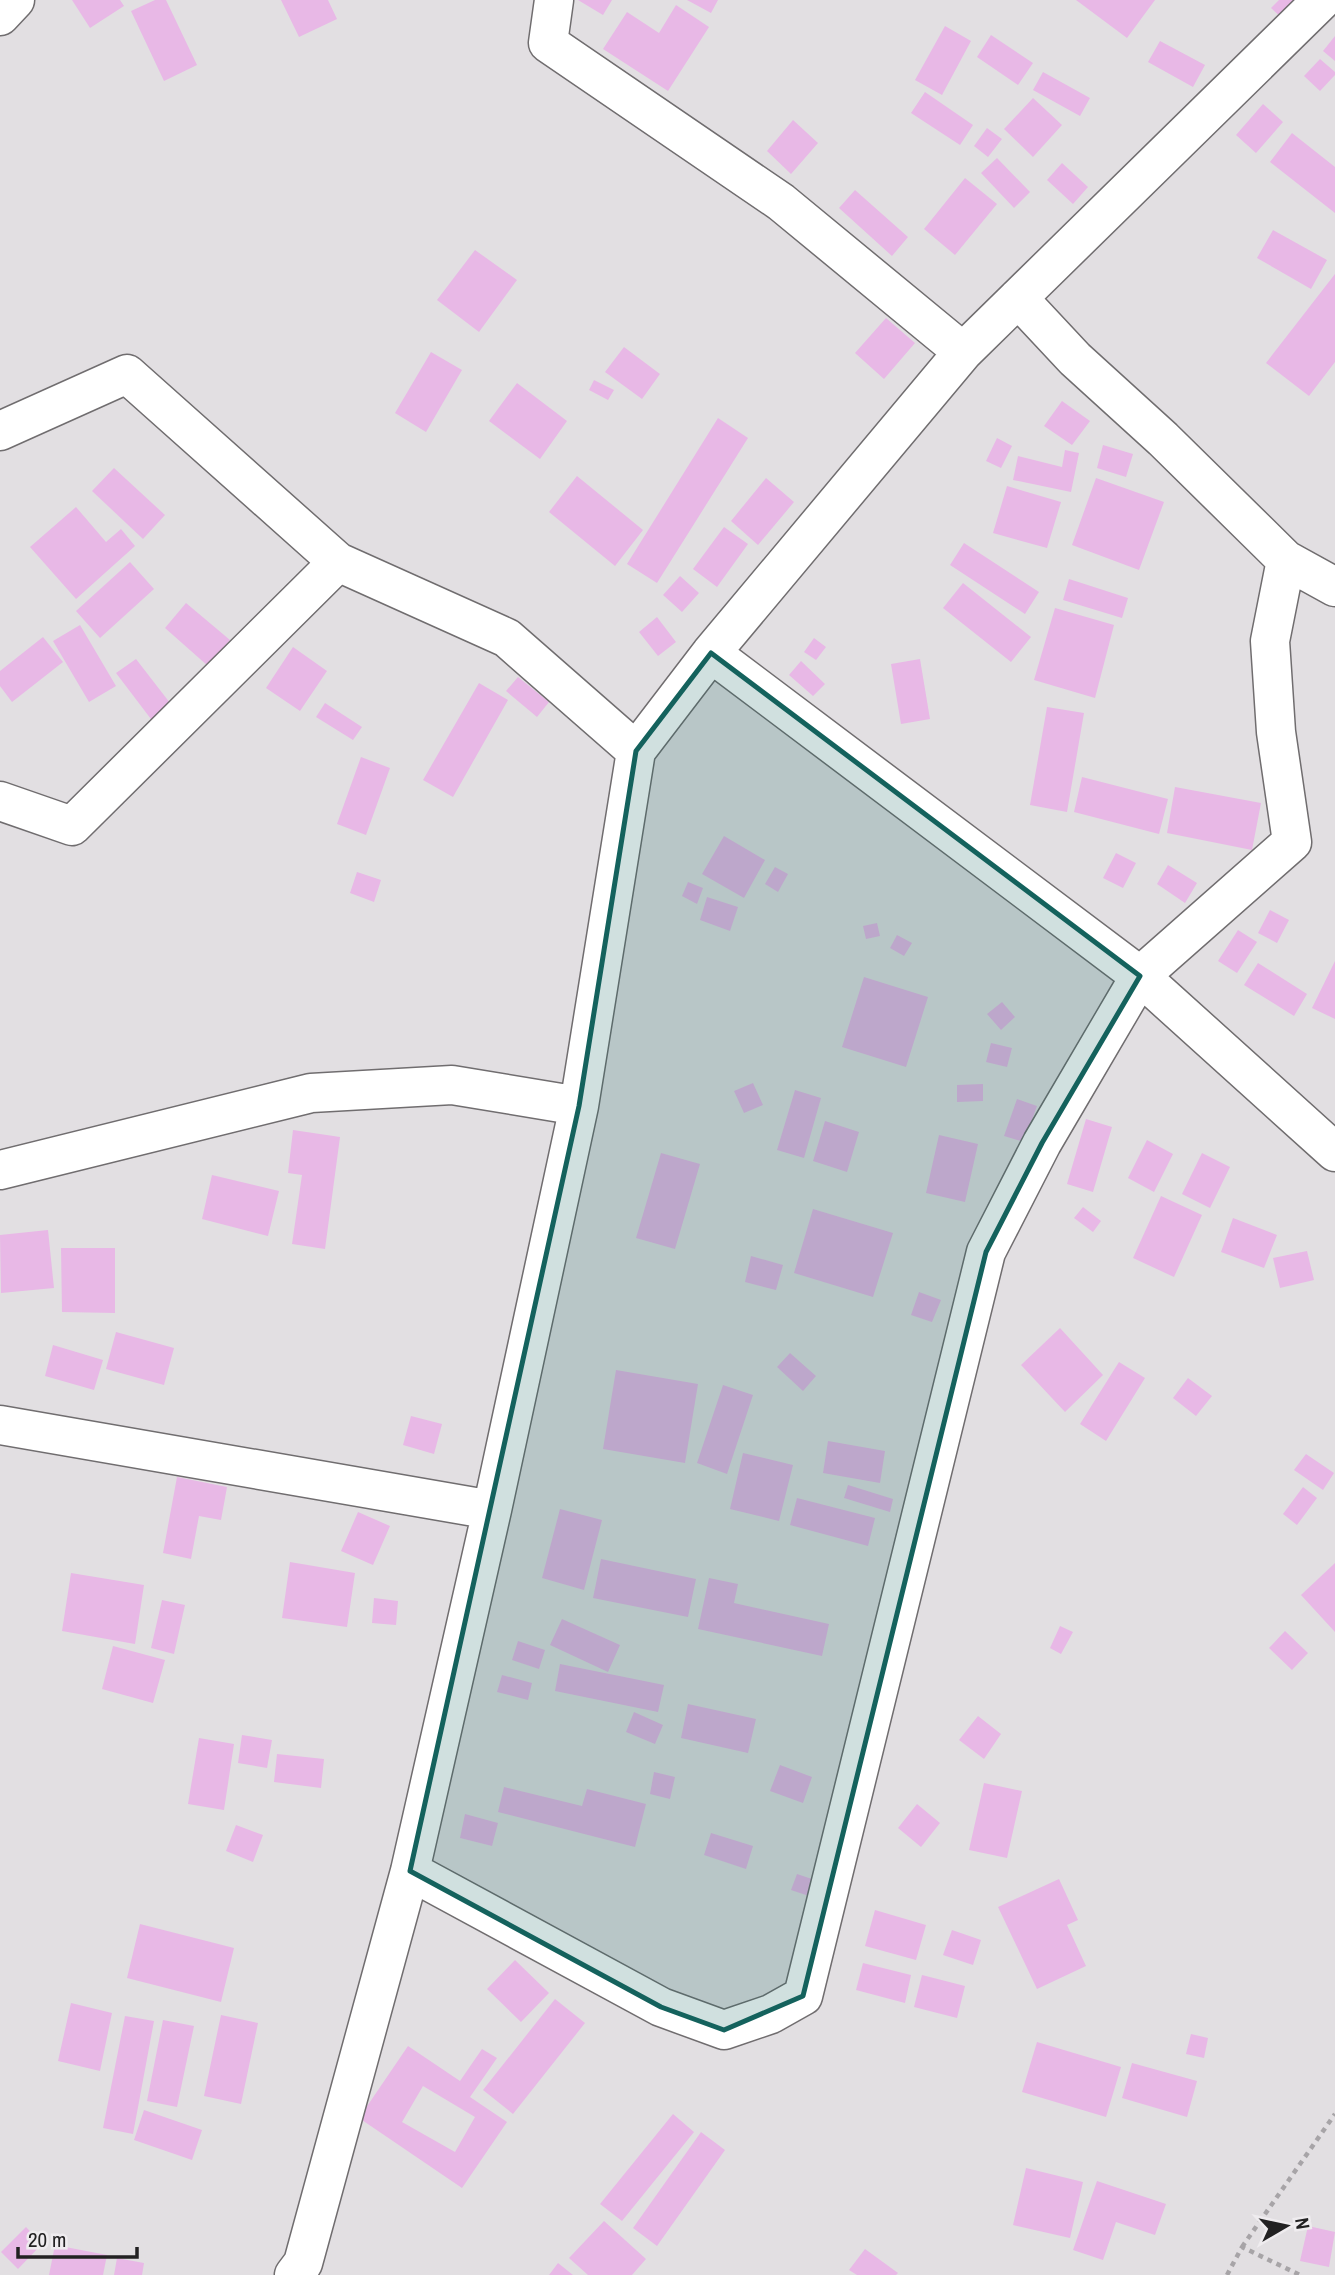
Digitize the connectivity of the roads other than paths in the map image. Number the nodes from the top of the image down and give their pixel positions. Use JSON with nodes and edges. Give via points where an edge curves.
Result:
{"nodes":[{"id":1,"x":15,"y":0,"type":"edge"},
{"id":2,"x":554,"y":0,"type":"edge"},
{"id":3,"x":1322,"y":0,"type":"edge"},
{"id":4,"x":0,"y":16,"type":"edge"},
{"id":5,"x":1018,"y":298,"type":"junction"},
{"id":6,"x":963,"y":352,"type":"junction"},
{"id":7,"x":0,"y":431,"type":"edge"},
{"id":8,"x":1286,"y":560,"type":"junction"},
{"id":9,"x":338,"y":562,"type":"junction"},
{"id":10,"x":1335,"y":587,"type":"edge"},
{"id":11,"x":711,"y":653,"type":"junction"},
{"id":12,"x":636,"y":751,"type":"junction"},
{"id":13,"x":0,"y":801,"type":"edge"},
{"id":14,"x":1140,"y":976,"type":"junction"},
{"id":15,"x":579,"y":1106,"type":"junction"},
{"id":16,"x":1335,"y":1152,"type":"edge"},
{"id":17,"x":0,"y":1170,"type":"edge"},
{"id":18,"x":0,"y":1425,"type":"edge"},
{"id":19,"x":492,"y":1510,"type":"junction"},
{"id":20,"x":410,"y":1871,"type":"junction"},
{"id":21,"x":294,"y":2275,"type":"edge"}],
"edges":[{"from":1,"to":4,"type":"street"},
{"from":2,"to":6,"type":"street","via":[[548,43],[781,202]]},
{"from":3,"to":5,"type":"street"},
{"from":5,"to":6,"type":"street"},
{"from":5,"to":8,"type":"street","via":[[1075,359]]},
{"from":6,"to":11,"type":"street"},
{"from":7,"to":9,"type":"street","via":[[127,374]]},
{"from":8,"to":10,"type":"street"},
{"from":8,"to":14,"type":"street","via":[[1270,641],[1276,732],[1292,842]]},
{"from":9,"to":12,"type":"street","via":[[507,638]]},
{"from":9,"to":13,"type":"street","via":[[72,826]]},
{"from":11,"to":12,"type":"street"},
{"from":11,"to":14,"type":"street"},
{"from":12,"to":15,"type":"street"},
{"from":14,"to":16,"type":"street"},
{"from":14,"to":20,"type":"street","via":[[1041,1143],[986,1252],[803,1996],[771,2014],[724,2030],[661,2007]]},
{"from":15,"to":17,"type":"street","via":[[452,1085],[311,1093]]},
{"from":15,"to":19,"type":"street"},
{"from":18,"to":19,"type":"street"},
{"from":19,"to":20,"type":"street"},
{"from":20,"to":21,"type":"street","via":[[303,2263]]}]}
